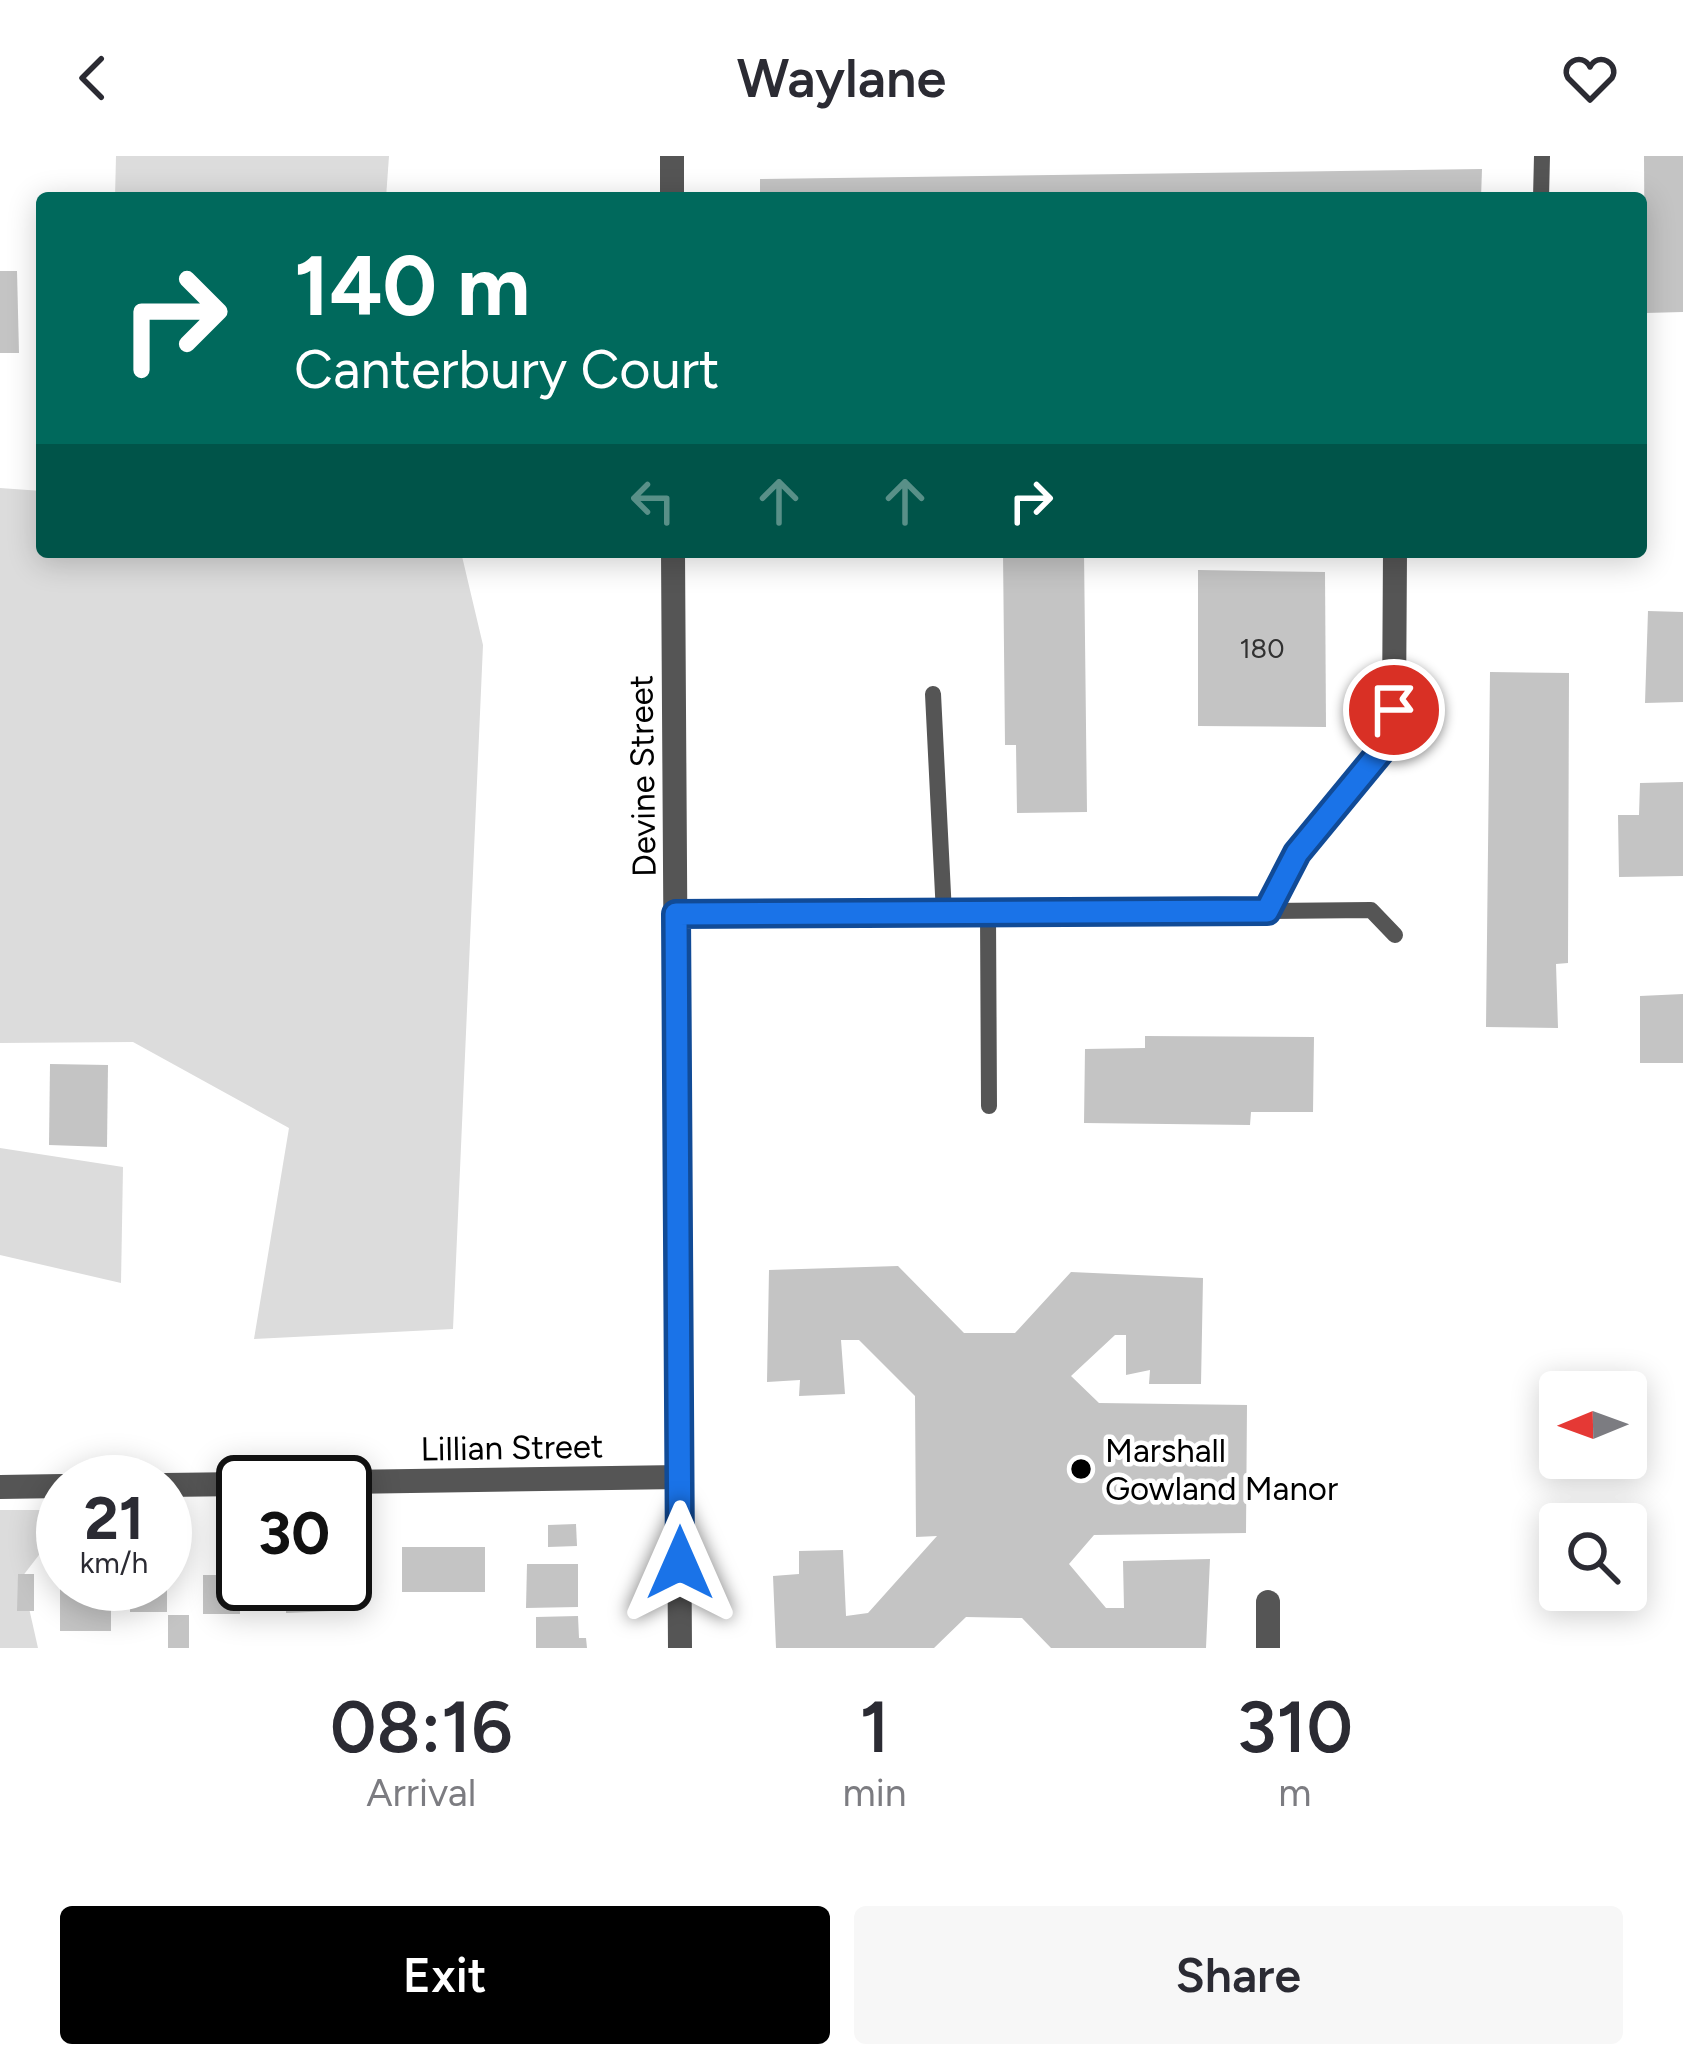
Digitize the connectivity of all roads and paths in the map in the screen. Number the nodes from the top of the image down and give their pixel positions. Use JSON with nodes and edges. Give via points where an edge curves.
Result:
{"nodes":[{"id":1,"x":672,"y":156,"type":"edge"},
{"id":2,"x":1542,"y":156,"type":"edge"},
{"id":3,"x":672,"y":192,"type":"edge"},
{"id":4,"x":1541,"y":192,"type":"edge"},
{"id":5,"x":674,"y":558,"type":"edge"},
{"id":6,"x":1395,"y":558,"type":"edge"},
{"id":7,"x":933,"y":694,"type":"dead end"},
{"id":8,"x":1267,"y":911,"type":"junction"},
{"id":9,"x":676,"y":914,"type":"junction"},
{"id":10,"x":944,"y":914,"type":"junction"},
{"id":11,"x":988,"y":914,"type":"junction"},
{"id":12,"x":1395,"y":935,"type":"dead end"},
{"id":13,"x":989,"y":1106,"type":"dead end"},
{"id":14,"x":680,"y":1477,"type":"junction"},
{"id":15,"x":372,"y":1482,"type":"edge"},
{"id":16,"x":36,"y":1486,"type":"edge"},
{"id":17,"x":0,"y":1487,"type":"edge"},
{"id":18,"x":1268,"y":1602,"type":"dead end"},
{"id":19,"x":680,"y":1648,"type":"edge"},
{"id":20,"x":1268,"y":1648,"type":"edge"}],
"edges":[{"from":1,"to":3,"type":"street"},
{"from":2,"to":4,"type":"lane"},
{"from":5,"to":9,"type":"street","name":"Devine Street"},
{"from":6,"to":8,"type":"street","via":[[1394,710],[1381,751],[1297,853]]},
{"from":7,"to":10,"type":"lane"},
{"from":8,"to":11,"type":"street"},
{"from":8,"to":12,"type":"lane","via":[[1371,910]]},
{"from":9,"to":10,"type":"street"},
{"from":9,"to":14,"type":"street","name":"Devine Street"},
{"from":10,"to":11,"type":"street"},
{"from":11,"to":13,"type":"lane"},
{"from":14,"to":15,"type":"street","name":"Lillian Street"},
{"from":14,"to":19,"type":"street","name":"Devine Street"},
{"from":16,"to":17,"type":"street"},
{"from":18,"to":20,"type":"street"}]}
